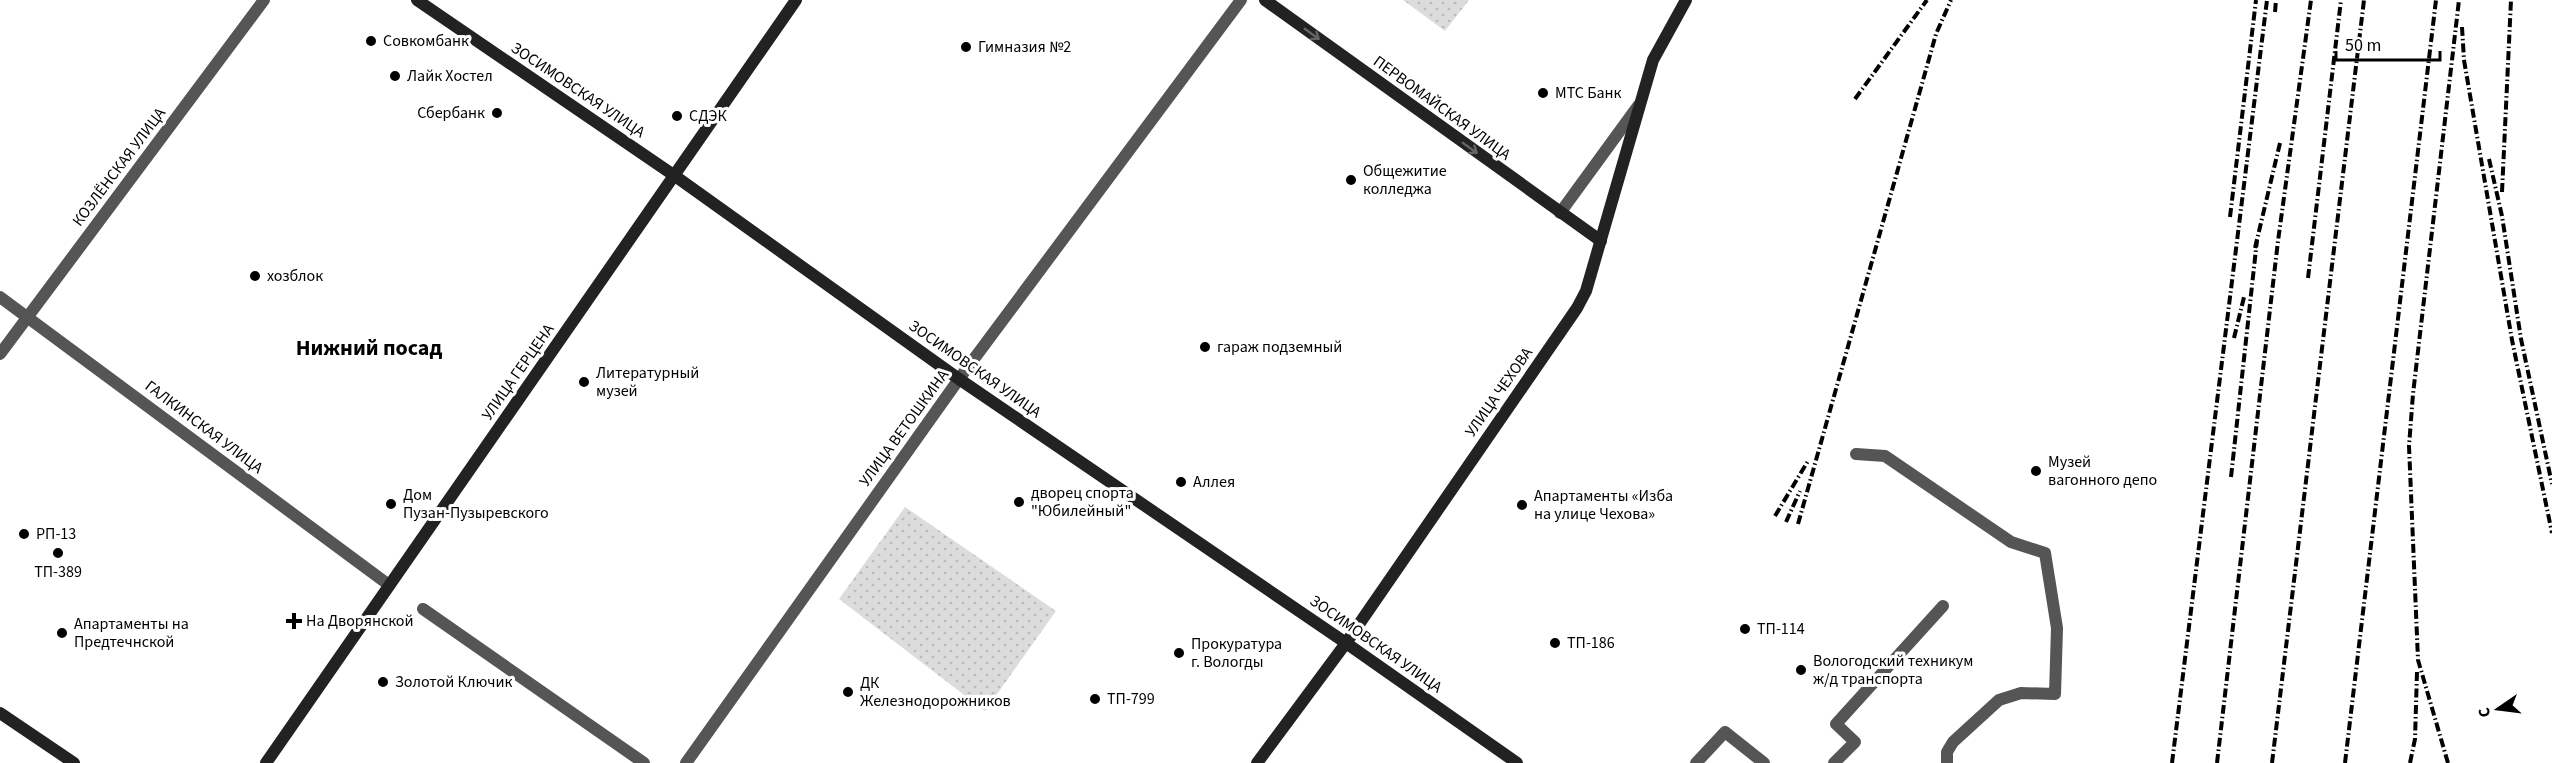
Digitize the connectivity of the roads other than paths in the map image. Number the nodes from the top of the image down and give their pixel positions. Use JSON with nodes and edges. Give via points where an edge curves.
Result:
{"nodes":[{"id":1,"x":264,"y":0,"type":"edge"},
{"id":2,"x":417,"y":0,"type":"edge"},
{"id":3,"x":796,"y":0,"type":"edge"},
{"id":4,"x":1241,"y":0,"type":"edge"},
{"id":5,"x":1265,"y":0,"type":"edge"},
{"id":6,"x":1686,"y":0,"type":"edge"},
{"id":7,"x":1638,"y":106,"type":"junction"},
{"id":8,"x":675,"y":176,"type":"junction"},
{"id":9,"x":1560,"y":213,"type":"junction"},
{"id":10,"x":1601,"y":241,"type":"junction"},
{"id":11,"x":0,"y":297,"type":"edge"},
{"id":12,"x":27,"y":317,"type":"junction"},
{"id":13,"x":0,"y":354,"type":"edge"},
{"id":14,"x":959,"y":380,"type":"junction"},
{"id":15,"x":1856,"y":454,"type":"dead end"},
{"id":16,"x":388,"y":585,"type":"junction"},
{"id":17,"x":1943,"y":606,"type":"dead end"},
{"id":18,"x":423,"y":609,"type":"dead end"},
{"id":19,"x":1346,"y":643,"type":"junction"},
{"id":20,"x":0,"y":713,"type":"edge"},
{"id":21,"x":74,"y":763,"type":"edge"},
{"id":22,"x":266,"y":763,"type":"edge"},
{"id":23,"x":644,"y":763,"type":"edge"},
{"id":24,"x":686,"y":763,"type":"edge"},
{"id":25,"x":1257,"y":763,"type":"edge"},
{"id":26,"x":1517,"y":763,"type":"edge"},
{"id":27,"x":1696,"y":763,"type":"edge"},
{"id":28,"x":1764,"y":763,"type":"edge"},
{"id":29,"x":1834,"y":763,"type":"edge"},
{"id":30,"x":1947,"y":763,"type":"edge"}],
"edges":[{"from":1,"to":12,"type":"street","name":"КОЗЛЁНСКАЯ УЛИЦА"},
{"from":2,"to":8,"type":"street","name":"ЗОСИМОВСКАЯ УЛИЦА"},
{"from":3,"to":8,"type":"street","name":"УЛИЦА ГЕРЦЕНА"},
{"from":4,"to":14,"type":"street","name":"УЛИЦА ВЕТОШКИНА"},
{"from":5,"to":9,"type":"street","name":"ПЕРВОМАЙСКАЯ УЛИЦА","one_way":true},
{"from":6,"to":7,"type":"street","name":"УЛИЦА ЧЕХОВА","via":[[1653,60]]},
{"from":7,"to":9,"type":"street"},
{"from":7,"to":10,"type":"street","name":"УЛИЦА ЧЕХОВА"},
{"from":8,"to":14,"type":"street","name":"ЗОСИМОВСКАЯ УЛИЦА"},
{"from":8,"to":16,"type":"street","name":"УЛИЦА ГЕРЦЕНА"},
{"from":9,"to":10,"type":"street","name":"ПЕРВОМАЙСКАЯ УЛИЦА"},
{"from":10,"to":19,"type":"street","name":"УЛИЦА ЧЕХОВА","via":[[1577,309]]},
{"from":11,"to":12,"type":"street","name":"ГАЛКИНСКАЯ УЛИЦА"},
{"from":12,"to":13,"type":"street","name":"КОЗЛЁНСКАЯ УЛИЦА"},
{"from":12,"to":16,"type":"street","name":"ГАЛКИНСКАЯ УЛИЦА"},
{"from":14,"to":19,"type":"street","name":"ЗОСИМОВСКАЯ УЛИЦА"},
{"from":14,"to":24,"type":"street","name":"УЛИЦА ВЕТОШКИНА"},
{"from":15,"to":30,"type":"street","via":[[1885,456],[2011,542],[2045,553],[2057,628],[2055,694],[2021,693],[1999,700],[1953,742],[1947,752]]},
{"from":16,"to":22,"type":"street","name":"УЛИЦА ГЕРЦЕНА"},
{"from":17,"to":29,"type":"street","via":[[1836,724],[1855,742]]},
{"from":18,"to":23,"type":"street"},
{"from":19,"to":25,"type":"street","name":"УЛИЦА ЧЕХОВА"},
{"from":19,"to":26,"type":"street","name":"ЗОСИМОВСКАЯ УЛИЦА"},
{"from":20,"to":21,"type":"street"},
{"from":27,"to":28,"type":"street","via":[[1725,732]]}]}
